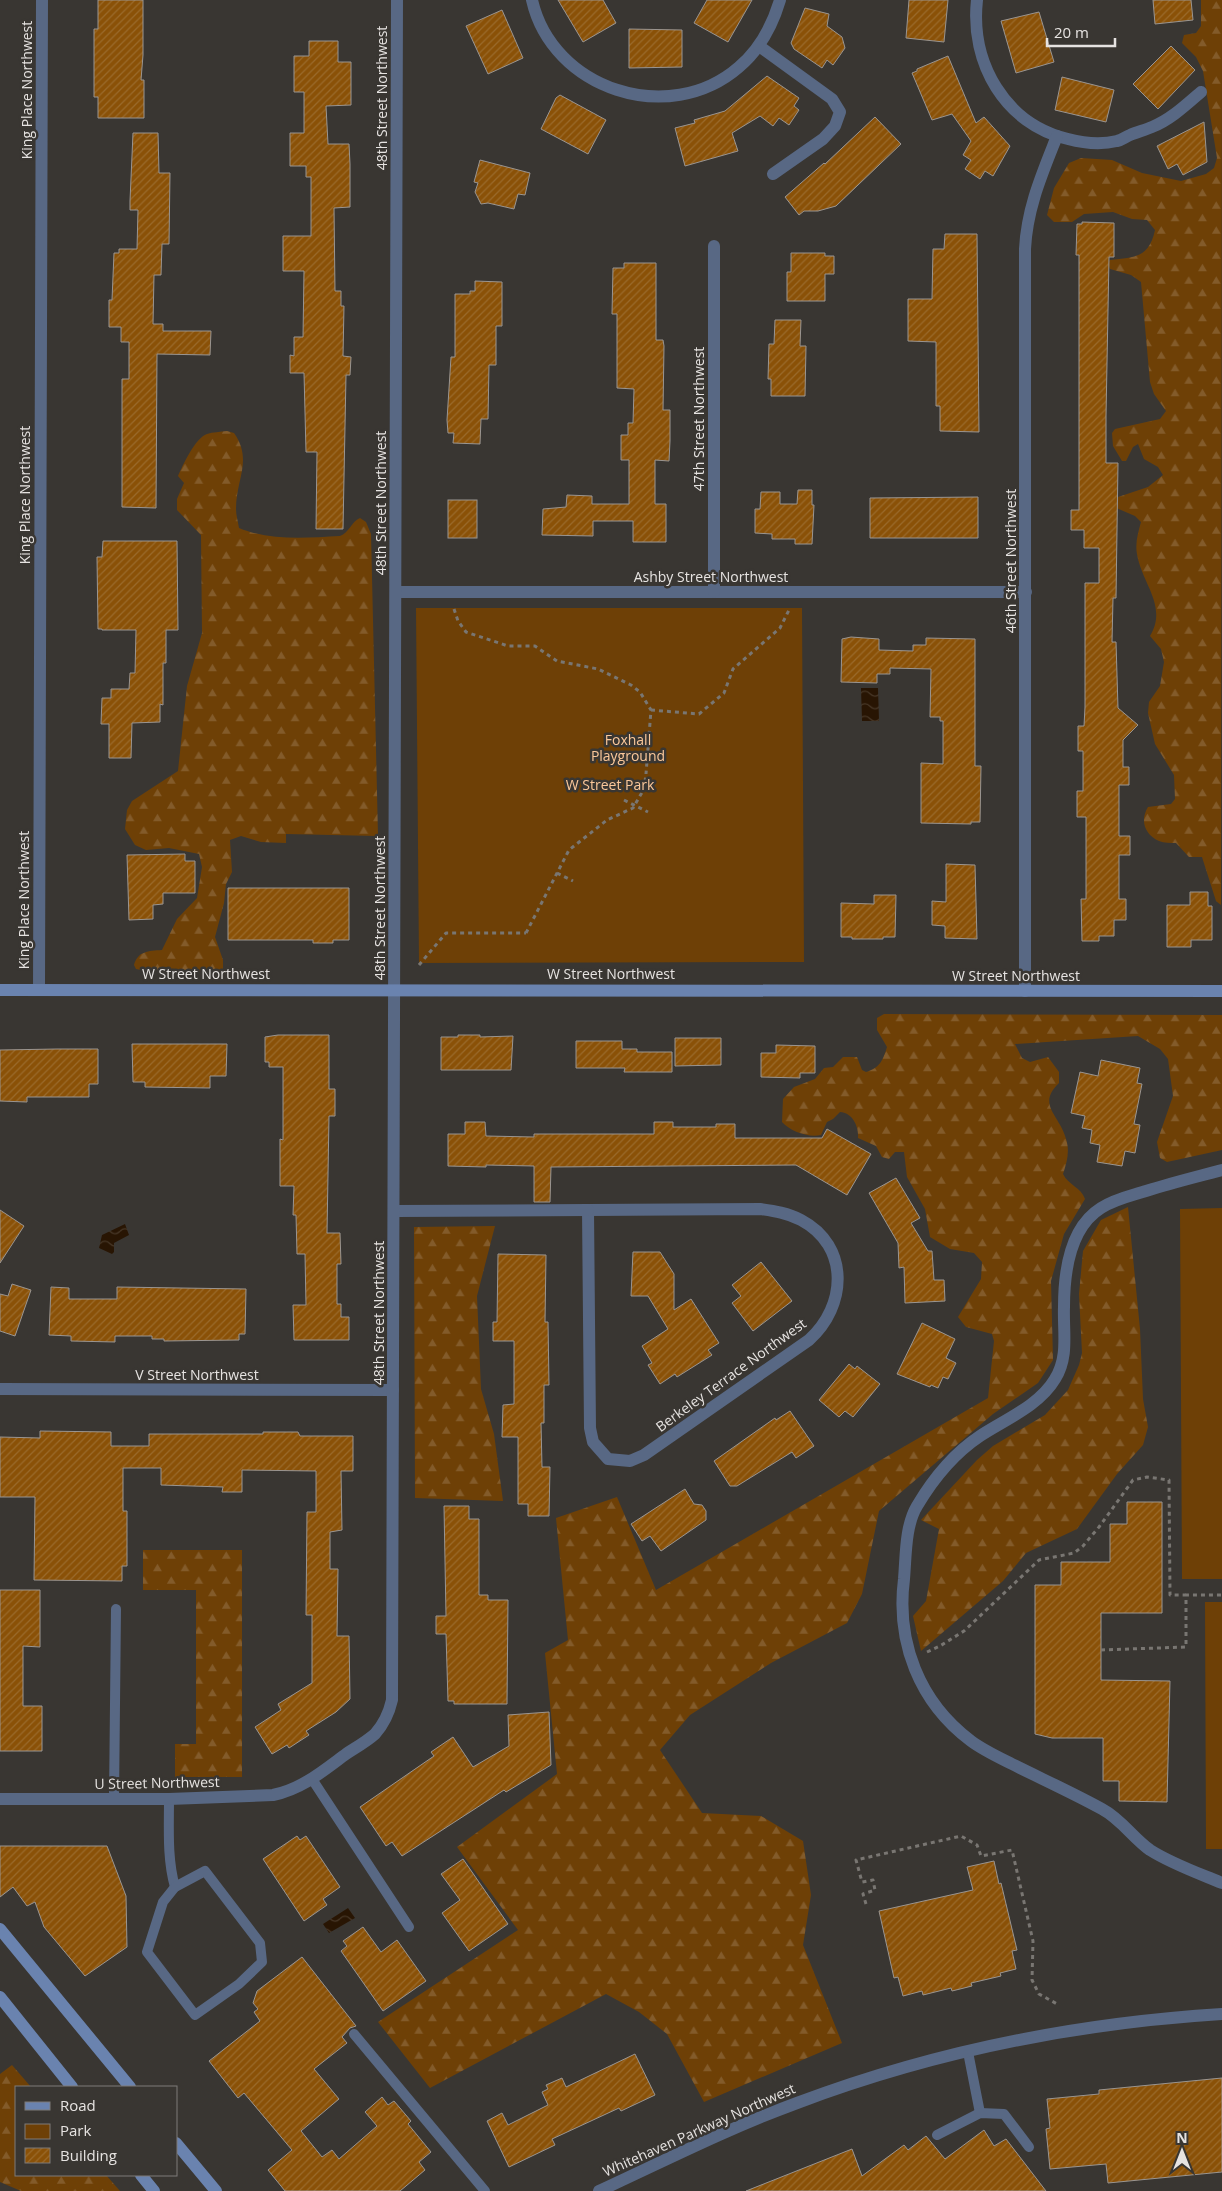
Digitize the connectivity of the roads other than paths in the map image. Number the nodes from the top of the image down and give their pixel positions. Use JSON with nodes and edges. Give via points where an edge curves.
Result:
{"nodes":[{"id":1,"x":42,"y":0,"type":"edge"},
{"id":2,"x":397,"y":0,"type":"edge"},
{"id":3,"x":532,"y":0,"type":"edge"},
{"id":4,"x":780,"y":0,"type":"edge"},
{"id":5,"x":977,"y":0,"type":"edge"},
{"id":6,"x":759,"y":46,"type":"junction"},
{"id":7,"x":1201,"y":92,"type":"dead end"},
{"id":8,"x":1057,"y":136,"type":"junction"},
{"id":9,"x":773,"y":174,"type":"dead end"},
{"id":10,"x":714,"y":246,"type":"dead end"},
{"id":11,"x":396,"y":592,"type":"junction"},
{"id":12,"x":714,"y":592,"type":"junction"},
{"id":13,"x":1026,"y":592,"type":"junction"},
{"id":14,"x":395,"y":989,"type":"junction"},
{"id":15,"x":0,"y":990,"type":"edge"},
{"id":16,"x":39,"y":990,"type":"junction"},
{"id":17,"x":1025,"y":991,"type":"junction"},
{"id":18,"x":1222,"y":991,"type":"edge"},
{"id":19,"x":1222,"y":1170,"type":"edge"},
{"id":20,"x":395,"y":1210,"type":"junction"},
{"id":21,"x":588,"y":1210,"type":"junction"},
{"id":22,"x":0,"y":1389,"type":"edge"},
{"id":23,"x":393,"y":1390,"type":"junction"},
{"id":24,"x":116,"y":1608,"type":"dead end"},
{"id":25,"x":312,"y":1780,"type":"junction"},
{"id":26,"x":114,"y":1798,"type":"junction"},
{"id":27,"x":169,"y":1798,"type":"junction"},
{"id":28,"x":0,"y":1799,"type":"edge"},
{"id":29,"x":1222,"y":1883,"type":"edge"},
{"id":30,"x":175,"y":1887,"type":"junction"},
{"id":31,"x":409,"y":1927,"type":"dead end"},
{"id":32,"x":0,"y":1929,"type":"edge"},
{"id":33,"x":0,"y":1997,"type":"edge"},
{"id":34,"x":1222,"y":2014,"type":"edge"},
{"id":35,"x":354,"y":2034,"type":"dead end"},
{"id":36,"x":968,"y":2052,"type":"junction"},
{"id":37,"x":71,"y":2086,"type":"edge"},
{"id":38,"x":129,"y":2086,"type":"edge"},
{"id":39,"x":980,"y":2113,"type":"junction"},
{"id":40,"x":937,"y":2135,"type":"dead end"},
{"id":41,"x":178,"y":2145,"type":"edge"},
{"id":42,"x":1029,"y":2147,"type":"dead end"},
{"id":43,"x":142,"y":2176,"type":"edge"},
{"id":44,"x":154,"y":2191,"type":"edge"},
{"id":45,"x":216,"y":2191,"type":"edge"},
{"id":46,"x":485,"y":2191,"type":"edge"},
{"id":47,"x":599,"y":2191,"type":"edge"}],
"edges":[{"from":1,"to":16,"type":"street","name":"King Place Northwest"},
{"from":2,"to":11,"type":"street","name":"48th Street Northwest"},
{"from":3,"to":6,"type":"street","via":[[540,24],[562,56],[592,80],[623,93],[661,97],[691,92],[738,69]]},
{"from":4,"to":6,"type":"street","via":[[769,31]]},
{"from":5,"to":8,"type":"street","via":[[977,38],[991,78],[1022,118]]},
{"from":6,"to":9,"type":"street","via":[[832,99],[840,112],[835,126],[823,139]]},
{"from":7,"to":8,"type":"street","via":[[1153,127],[1119,141],[1087,142]]},
{"from":8,"to":13,"type":"street","name":"46th Street Northwest","via":[[1033,196],[1025,242]]},
{"from":10,"to":12,"type":"street","name":"47th Street Northwest"},
{"from":11,"to":12,"type":"street","name":"Ashby Street Northwest"},
{"from":11,"to":14,"type":"street","name":"48th Street Northwest"},
{"from":12,"to":13,"type":"street","name":"Ashby Street Northwest"},
{"from":13,"to":17,"type":"street","name":"46th Street Northwest"},
{"from":14,"to":16,"type":"street","name":"W Street Northwest"},
{"from":14,"to":17,"type":"street","name":"W Street Northwest"},
{"from":14,"to":20,"type":"street","name":"48th Street Northwest"},
{"from":15,"to":16,"type":"street","name":"W Street Northwest"},
{"from":17,"to":18,"type":"street","name":"W Street Northwest"},
{"from":19,"to":29,"type":"street","via":[[1115,1200],[1091,1215],[1075,1240],[1066,1272],[1064,1354],[1054,1382],[1041,1396],[960,1451],[945,1466],[914,1512],[902,1592],[902,1616],[910,1657],[922,1686],[950,1724],[995,1756],[1104,1810],[1148,1848]]},
{"from":20,"to":21,"type":"street","name":"Berkeley Terrace Northwest"},
{"from":20,"to":23,"type":"street","name":"48th Street Northwest"},
{"from":21,"to":21,"type":"street","name":"Berkeley Terrace Northwest","via":[[590,1428],[593,1442],[608,1459],[623,1462],[644,1455],[809,1340],[824,1326],[834,1306],[838,1284],[830,1250],[819,1233],[793,1216],[760,1209]]},
{"from":22,"to":23,"type":"street","name":"V Street Northwest"},
{"from":23,"to":25,"type":"street","name":"48th Street Northwest","via":[[392,1700],[384,1722],[374,1734]]},
{"from":24,"to":26,"type":"lane"},
{"from":25,"to":27,"type":"street","name":"U Street Northwest","via":[[273,1795]]},
{"from":25,"to":31,"type":"lane"},
{"from":26,"to":27,"type":"street","name":"U Street Northwest"},
{"from":26,"to":28,"type":"street","name":"U Street Northwest"},
{"from":27,"to":30,"type":"lane","via":[[169,1840]]},
{"from":30,"to":30,"type":"lane","via":[[163,1902],[147,1952],[195,2015],[239,1984],[262,1962],[260,1943],[205,1871]]},
{"from":32,"to":38,"type":"street"},
{"from":33,"to":37,"type":"street"},
{"from":34,"to":36,"type":"street","name":"Whitehaven Parkway Northwest","via":[[1062,2032]]},
{"from":35,"to":46,"type":"lane"},
{"from":36,"to":39,"type":"lane"},
{"from":36,"to":47,"type":"street","name":"Whitehaven Parkway Northwest","via":[[902,2069],[797,2103]]},
{"from":39,"to":40,"type":"lane"},
{"from":39,"to":42,"type":"lane","via":[[1004,2114]]},
{"from":41,"to":45,"type":"street"},
{"from":43,"to":44,"type":"street"}]}
